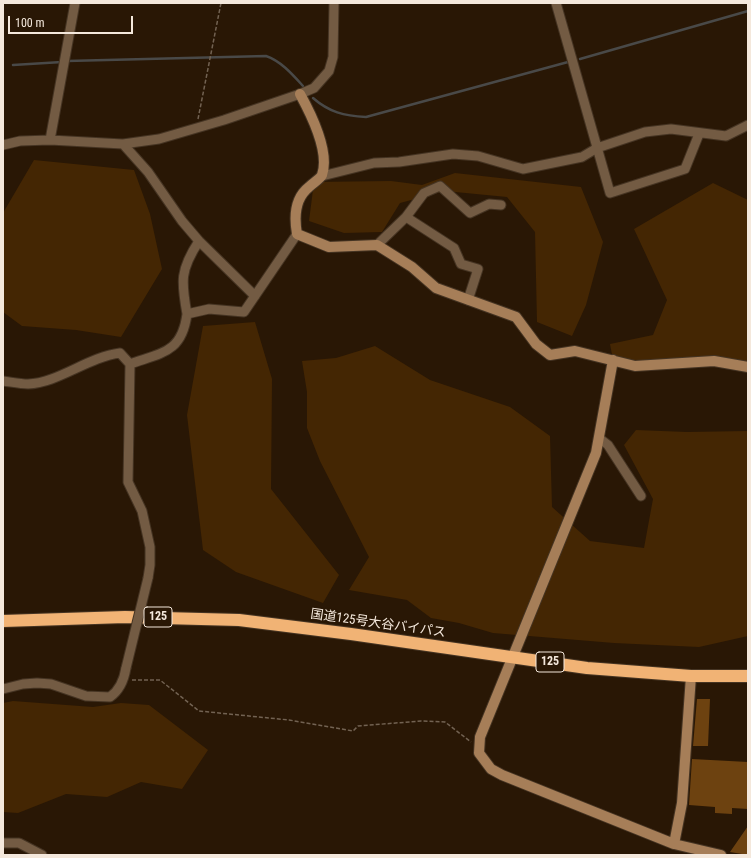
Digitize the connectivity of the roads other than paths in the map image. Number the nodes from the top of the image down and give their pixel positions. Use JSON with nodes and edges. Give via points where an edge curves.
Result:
{"nodes":[{"id":1,"x":74,"y":3,"type":"edge"},
{"id":2,"x":334,"y":3,"type":"edge"},
{"id":3,"x":556,"y":3,"type":"edge"},
{"id":4,"x":300,"y":94,"type":"junction"},
{"id":5,"x":748,"y":125,"type":"edge"},
{"id":6,"x":699,"y":134,"type":"junction"},
{"id":7,"x":50,"y":140,"type":"junction"},
{"id":8,"x":123,"y":144,"type":"junction"},
{"id":9,"x":3,"y":145,"type":"edge"},
{"id":10,"x":597,"y":148,"type":"junction"},
{"id":11,"x":322,"y":176,"type":"junction"},
{"id":12,"x":501,"y":205,"type":"dead end"},
{"id":13,"x":406,"y":217,"type":"junction"},
{"id":14,"x":297,"y":234,"type":"junction"},
{"id":15,"x":199,"y":241,"type":"junction"},
{"id":16,"x":377,"y":245,"type":"junction"},
{"id":17,"x":255,"y":296,"type":"junction"},
{"id":18,"x":468,"y":300,"type":"junction"},
{"id":19,"x":187,"y":314,"type":"junction"},
{"id":20,"x":613,"y":360,"type":"junction"},
{"id":21,"x":130,"y":364,"type":"junction"},
{"id":22,"x":748,"y":367,"type":"edge"},
{"id":23,"x":3,"y":381,"type":"edge"},
{"id":24,"x":599,"y":438,"type":"junction"},
{"id":25,"x":641,"y":496,"type":"dead end"},
{"id":26,"x":3,"y":621,"type":"edge"},
{"id":27,"x":512,"y":657,"type":"junction"},
{"id":28,"x":691,"y":676,"type":"junction"},
{"id":29,"x":748,"y":676,"type":"edge"},
{"id":30,"x":3,"y":689,"type":"edge"},
{"id":31,"x":3,"y":843,"type":"edge"},
{"id":32,"x":674,"y":844,"type":"junction"},
{"id":33,"x":42,"y":855,"type":"edge"},
{"id":34,"x":721,"y":855,"type":"edge"}],
"edges":[{"from":1,"to":7,"type":"street"},
{"from":2,"to":4,"type":"street","via":[[333,57],[329,71],[314,88]]},
{"from":3,"to":10,"type":"street"},
{"from":4,"to":8,"type":"street","via":[[159,139]]},
{"from":4,"to":11,"type":"street","via":[[323,148],[325,161]]},
{"from":5,"to":6,"type":"street","via":[[726,136]]},
{"from":6,"to":10,"type":"street","via":[[671,130],[645,132]]},
{"from":6,"to":10,"type":"street","via":[[685,169],[610,194]]},
{"from":7,"to":8,"type":"street"},
{"from":7,"to":9,"type":"street","via":[[20,141]]},
{"from":8,"to":15,"type":"street","via":[[148,172]]},
{"from":10,"to":11,"type":"street","via":[[582,157],[523,169],[478,156],[453,154],[374,163]]},
{"from":11,"to":14,"type":"street","via":[[304,191],[295,210]]},
{"from":12,"to":13,"type":"street","via":[[489,204],[470,213],[440,186],[424,193]]},
{"from":13,"to":16,"type":"street"},
{"from":13,"to":18,"type":"street","via":[[454,248],[461,264],[478,269]]},
{"from":14,"to":16,"type":"street","via":[[329,247]]},
{"from":14,"to":17,"type":"street"},
{"from":15,"to":17,"type":"street"},
{"from":15,"to":19,"type":"street","via":[[187,259],[182,285]]},
{"from":16,"to":18,"type":"street","via":[[412,266],[436,288]]},
{"from":17,"to":19,"type":"street","via":[[244,312],[209,309]]},
{"from":18,"to":20,"type":"street","via":[[516,317],[536,344],[550,355],[575,351]]},
{"from":19,"to":21,"type":"street","via":[[185,329],[174,347]]},
{"from":20,"to":22,"type":"street","via":[[635,366],[714,361]]},
{"from":20,"to":24,"type":"street"},
{"from":21,"to":23,"type":"street","via":[[120,353],[107,355],[46,380],[28,384]]},
{"from":21,"to":30,"type":"street","bridge":true,"via":[[128,482],[142,511],[150,547],[150,565],[124,680],[110,698],[86,696],[37,682]]},
{"from":24,"to":25,"type":"street","via":[[608,444]]},
{"from":24,"to":27,"type":"street","via":[[596,453]]},
{"from":26,"to":27,"type":"highway","name":"国道125号大谷バイパス","number":"125","via":[[125,616],[239,620]]},
{"from":27,"to":28,"type":"highway","name":"国道125号大谷バイパス","number":"125","via":[[587,668]]},
{"from":27,"to":32,"type":"street","via":[[480,737],[478,748],[484,761],[496,772]]},
{"from":28,"to":29,"type":"highway","name":"国道125号大谷バイパス","number":"125"},
{"from":28,"to":32,"type":"street","via":[[682,803]]},
{"from":31,"to":33,"type":"street","via":[[19,843]]},
{"from":32,"to":34,"type":"street"}]}
